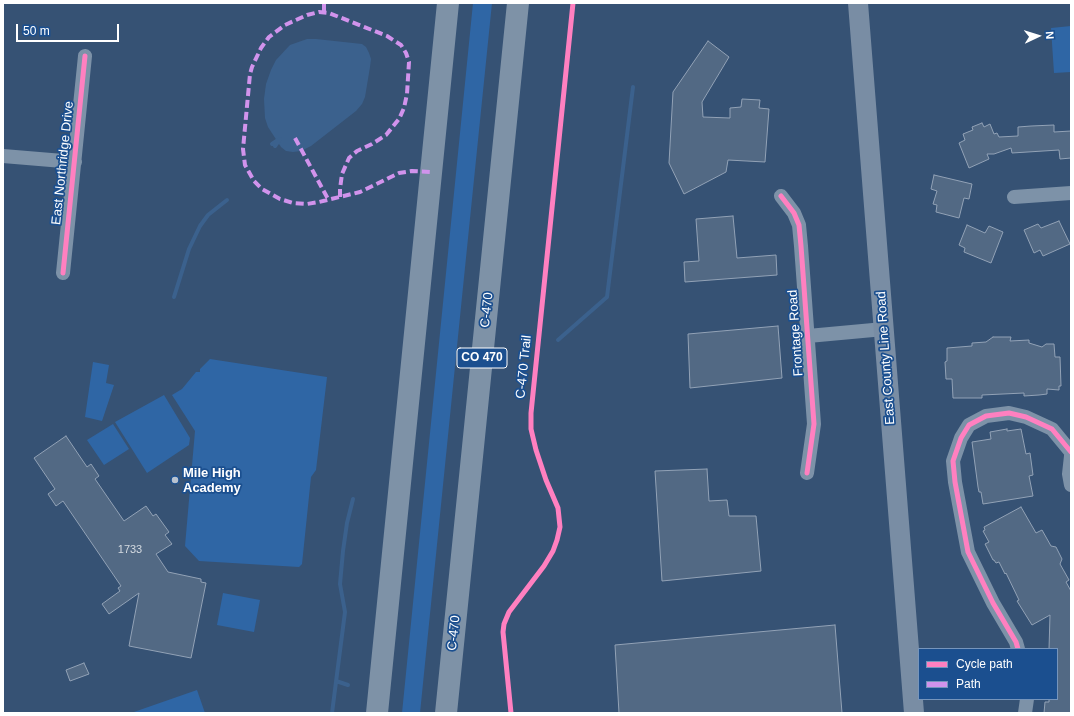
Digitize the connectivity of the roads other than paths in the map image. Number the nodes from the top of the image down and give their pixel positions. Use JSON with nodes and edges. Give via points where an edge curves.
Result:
{"nodes":[{"id":1,"x":448,"y":3,"type":"edge"},
{"id":2,"x":518,"y":3,"type":"edge"},
{"id":3,"x":858,"y":3,"type":"edge"},
{"id":4,"x":85,"y":56,"type":"dead end"},
{"id":5,"x":3,"y":156,"type":"edge"},
{"id":6,"x":75,"y":162,"type":"junction"},
{"id":7,"x":1071,"y":193,"type":"edge"},
{"id":8,"x":781,"y":196,"type":"dead end"},
{"id":9,"x":1014,"y":197,"type":"dead end"},
{"id":10,"x":63,"y":273,"type":"dead end"},
{"id":11,"x":884,"y":329,"type":"junction"},
{"id":12,"x":808,"y":336,"type":"junction"},
{"id":13,"x":1071,"y":452,"type":"edge"},
{"id":14,"x":1071,"y":456,"type":"edge"},
{"id":15,"x":807,"y":473,"type":"dead end"},
{"id":16,"x":1071,"y":485,"type":"edge"},
{"id":17,"x":399,"y":500,"type":"junction"},
{"id":18,"x":1018,"y":648,"type":"edge"},
{"id":19,"x":1027,"y":700,"type":"edge"},
{"id":20,"x":365,"y":713,"type":"edge"},
{"id":21,"x":378,"y":713,"type":"edge"},
{"id":22,"x":446,"y":713,"type":"edge"},
{"id":23,"x":914,"y":713,"type":"edge"},
{"id":24,"x":1025,"y":713,"type":"edge"}],
"edges":[{"from":1,"to":17,"type":"highway"},
{"from":2,"to":22,"type":"highway","name":"C-470","number":"CO 470"},
{"from":3,"to":11,"type":"main road","name":"East County Line Road"},
{"from":4,"to":6,"type":"street","name":"East Northridge Drive"},
{"from":5,"to":6,"type":"street","name":"East Northridge Drive"},
{"from":6,"to":10,"type":"street","name":"East Northridge Drive"},
{"from":7,"to":9,"type":"street"},
{"from":8,"to":12,"type":"street","name":"Frontage Road","via":[[799,226]]},
{"from":11,"to":12,"type":"street"},
{"from":11,"to":23,"type":"main road","name":"East County Line Road"},
{"from":12,"to":15,"type":"street","name":"Frontage Road","via":[[814,424]]},
{"from":13,"to":18,"type":"street","via":[[1052,429],[1026,417],[1009,413],[986,416],[969,425],[961,438],[953,461],[968,552]]},
{"from":14,"to":16,"type":"street"},
{"from":17,"to":20,"type":"highway","via":[[386,538]]},
{"from":17,"to":21,"type":"highway"},
{"from":19,"to":24,"type":"street"}]}
